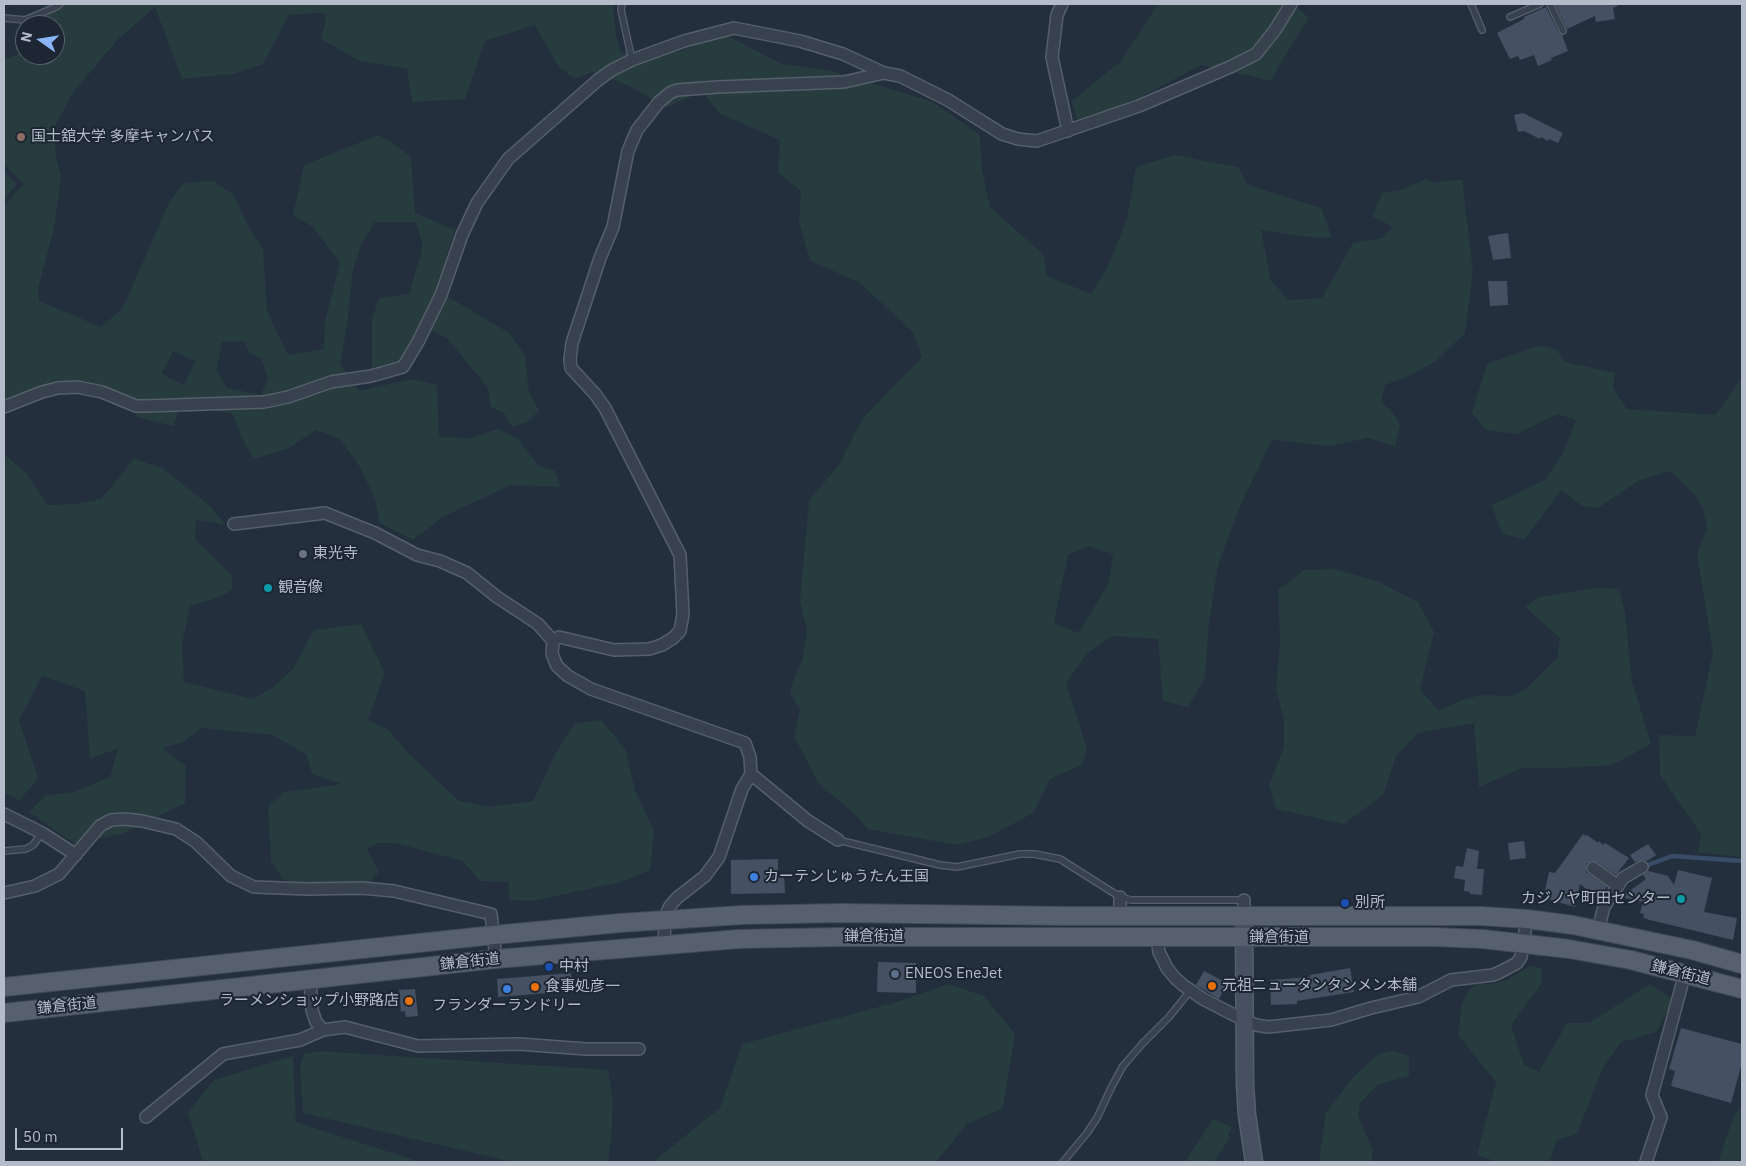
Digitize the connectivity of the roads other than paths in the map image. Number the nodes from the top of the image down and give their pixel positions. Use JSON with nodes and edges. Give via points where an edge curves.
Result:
{"nodes":[{"id":1,"x":60,"y":4,"type":"edge"},
{"id":2,"x":622,"y":4,"type":"edge"},
{"id":3,"x":1062,"y":4,"type":"edge"},
{"id":4,"x":1291,"y":4,"type":"edge"},
{"id":5,"x":1471,"y":4,"type":"edge"},
{"id":6,"x":1540,"y":4,"type":"edge"},
{"id":7,"x":1550,"y":4,"type":"edge"},
{"id":8,"x":1510,"y":17,"type":"dead end"},
{"id":9,"x":4,"y":18,"type":"edge"},
{"id":10,"x":1482,"y":30,"type":"dead end"},
{"id":11,"x":1563,"y":31,"type":"dead end"},
{"id":12,"x":632,"y":60,"type":"junction"},
{"id":13,"x":884,"y":72,"type":"junction"},
{"id":14,"x":1068,"y":131,"type":"junction"},
{"id":15,"x":4,"y":407,"type":"edge"},
{"id":16,"x":234,"y":524,"type":"dead end"},
{"id":17,"x":553,"y":641,"type":"junction"},
{"id":18,"x":751,"y":774,"type":"junction"},
{"id":19,"x":4,"y":814,"type":"edge"},
{"id":20,"x":42,"y":833,"type":"junction"},
{"id":21,"x":838,"y":840,"type":"joint"},
{"id":22,"x":4,"y":851,"type":"edge"},
{"id":23,"x":76,"y":855,"type":"junction"},
{"id":24,"x":1642,"y":867,"type":"dead end"},
{"id":25,"x":1593,"y":868,"type":"dead end"},
{"id":26,"x":1618,"y":886,"type":"junction"},
{"id":27,"x":4,"y":893,"type":"edge"},
{"id":28,"x":1120,"y":897,"type":"junction"},
{"id":29,"x":1244,"y":908,"type":"junction"},
{"id":30,"x":1120,"y":916,"type":"junction"},
{"id":31,"x":664,"y":919,"type":"junction"},
{"id":32,"x":1527,"y":919,"type":"junction"},
{"id":33,"x":1598,"y":930,"type":"junction"},
{"id":34,"x":494,"y":935,"type":"junction"},
{"id":35,"x":1157,"y":938,"type":"junction"},
{"id":36,"x":1244,"y":938,"type":"junction"},
{"id":37,"x":1524,"y":943,"type":"junction"},
{"id":38,"x":666,"y":944,"type":"junction"},
{"id":39,"x":496,"y":959,"type":"junction"},
{"id":40,"x":1742,"y":964,"type":"edge"},
{"id":41,"x":1685,"y":973,"type":"junction"},
{"id":42,"x":310,"y":980,"type":"junction"},
{"id":43,"x":4,"y":988,"type":"edge"},
{"id":44,"x":1742,"y":989,"type":"edge"},
{"id":45,"x":1190,"y":991,"type":"junction"},
{"id":46,"x":4,"y":1013,"type":"edge"},
{"id":47,"x":1244,"y":1020,"type":"junction"},
{"id":48,"x":323,"y":1030,"type":"junction"},
{"id":49,"x":639,"y":1049,"type":"dead end"},
{"id":50,"x":146,"y":1117,"type":"dead end"},
{"id":51,"x":1063,"y":1162,"type":"edge"},
{"id":52,"x":1254,"y":1162,"type":"edge"},
{"id":53,"x":1646,"y":1162,"type":"edge"}],
"edges":[{"from":1,"to":9,"type":"lane","via":[[25,20]]},
{"from":2,"to":12,"type":"lane","via":[[620,10]]},
{"from":3,"to":14,"type":"street","via":[[1052,58]]},
{"from":4,"to":14,"type":"street","via":[[1256,54],[1139,106]]},
{"from":5,"to":10,"type":"lane"},
{"from":6,"to":8,"type":"lane"},
{"from":7,"to":11,"type":"lane"},
{"from":12,"to":13,"type":"street","via":[[684,41],[734,28],[809,44],[843,54]]},
{"from":12,"to":15,"type":"street","via":[[598,80],[508,159],[477,203],[441,295],[403,367],[331,382],[264,402],[136,406],[102,392],[77,387],[42,392]]},
{"from":13,"to":14,"type":"street","via":[[900,76],[948,100],[1010,137],[1037,140]]},
{"from":13,"to":17,"type":"street","via":[[844,82],[677,90],[659,102],[637,130],[628,151],[612,227],[572,343],[570,360],[571,368],[605,408],[680,555],[683,614],[680,631],[662,645],[649,649],[614,650],[559,637]]},
{"from":16,"to":17,"type":"street","via":[[325,513],[375,533],[416,555],[466,573],[538,624]]},
{"from":17,"to":18,"type":"street","via":[[552,654],[557,666],[591,689],[745,743]]},
{"from":18,"to":21,"type":"street","via":[[808,822]]},
{"from":18,"to":31,"type":"street","via":[[742,789],[714,866],[677,898]]},
{"from":19,"to":20,"type":"street"},
{"from":20,"to":22,"type":"lane","via":[[26,849]]},
{"from":20,"to":23,"type":"street"},
{"from":21,"to":28,"type":"lane","via":[[957,867],[1034,854],[1060,859]]},
{"from":23,"to":27,"type":"street","via":[[59,874]]},
{"from":23,"to":34,"type":"street","via":[[100,826],[111,820],[142,821],[176,829],[196,842],[231,876],[254,886],[394,891],[491,914]]},
{"from":24,"to":26,"type":"street","via":[[1623,878]]},
{"from":25,"to":26,"type":"street"},
{"from":26,"to":33,"type":"street","via":[[1604,907]]},
{"from":28,"to":29,"type":"lane"},
{"from":28,"to":30,"type":"street"},
{"from":29,"to":30,"type":"main road","name":"鎌倉街道"},
{"from":29,"to":32,"type":"main road","name":"鎌倉街道"},
{"from":29,"to":36,"type":"street"},
{"from":30,"to":31,"type":"main road","name":"鎌倉街道","via":[[840,913]]},
{"from":31,"to":34,"type":"main road","name":"鎌倉街道"},
{"from":31,"to":38,"type":"street"},
{"from":32,"to":33,"type":"main road","name":"鎌倉街道"},
{"from":32,"to":37,"type":"street"},
{"from":33,"to":40,"type":"main road","name":"鎌倉街道"},
{"from":34,"to":39,"type":"street"},
{"from":34,"to":43,"type":"main road","name":"鎌倉街道"},
{"from":35,"to":36,"type":"main road","name":"鎌倉街道"},
{"from":35,"to":38,"type":"main road","name":"鎌倉街道","via":[[839,937]]},
{"from":35,"to":45,"type":"street","via":[[1159,952],[1168,968]]},
{"from":36,"to":37,"type":"main road","name":"鎌倉街道","via":[[1434,937]]},
{"from":36,"to":47,"type":"street"},
{"from":37,"to":41,"type":"main road","name":"鎌倉街道"},
{"from":37,"to":47,"type":"street","via":[[1521,958],[1508,969],[1493,975],[1451,980],[1418,997],[1331,1020],[1268,1027]]},
{"from":38,"to":39,"type":"main road","name":"鎌倉街道"},
{"from":39,"to":42,"type":"main road","name":"鎌倉街道"},
{"from":41,"to":44,"type":"main road","name":"鎌倉街道"},
{"from":41,"to":53,"type":"street","via":[[1652,1095],[1661,1117]]},
{"from":42,"to":46,"type":"main road","name":"鎌倉街道"},
{"from":42,"to":48,"type":"street","via":[[312,1010]]},
{"from":45,"to":47,"type":"street"},
{"from":45,"to":51,"type":"lane","via":[[1123,1066],[1098,1118]]},
{"from":47,"to":52,"type":"street","via":[[1247,1115]]},
{"from":48,"to":49,"type":"street","via":[[345,1027],[418,1046],[519,1044]]},
{"from":48,"to":50,"type":"street","via":[[300,1040],[223,1054]]}]}
